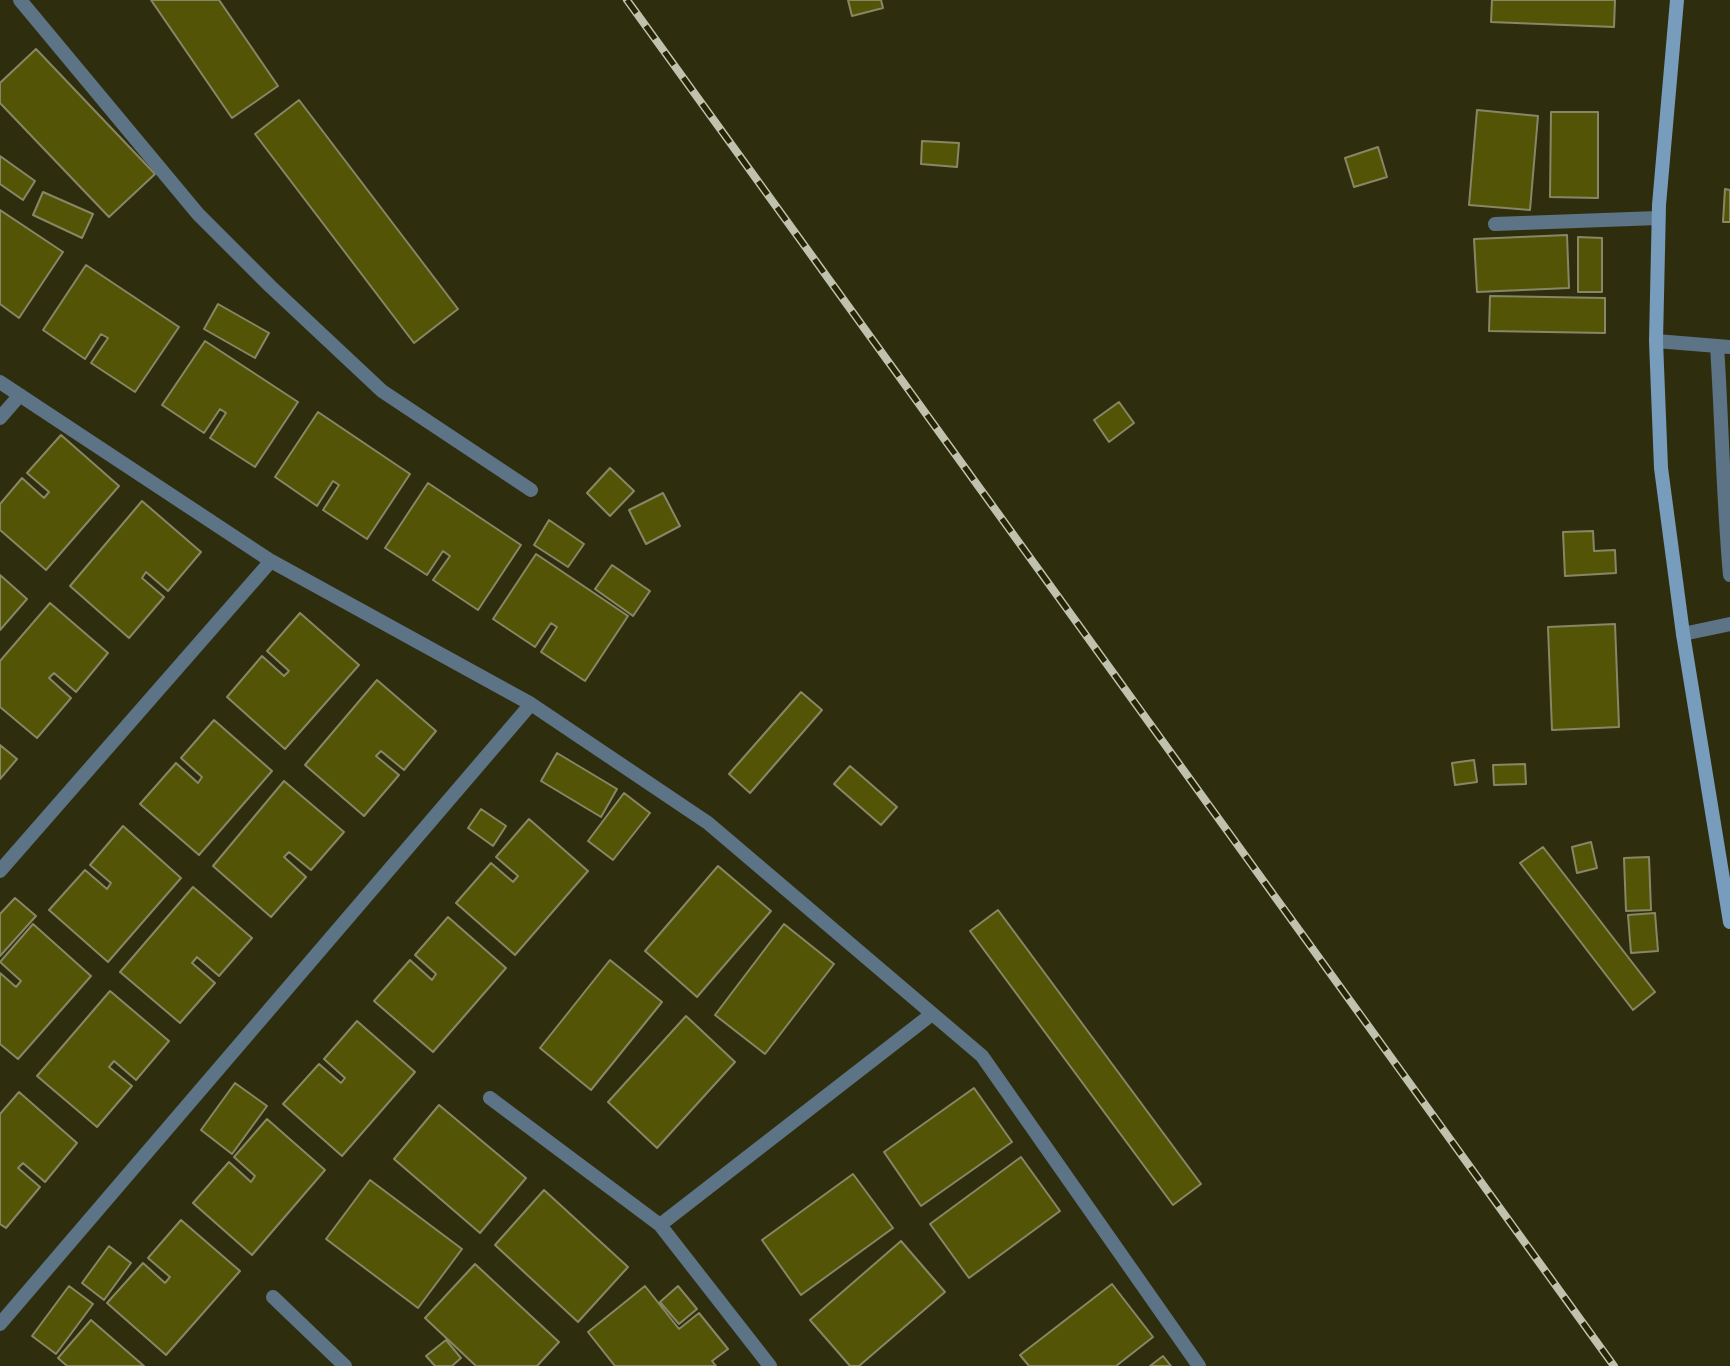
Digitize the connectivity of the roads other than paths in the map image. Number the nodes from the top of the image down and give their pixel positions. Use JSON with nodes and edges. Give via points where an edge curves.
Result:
{"nodes":[{"id":1,"x":20,"y":0,"type":"edge"},
{"id":2,"x":1677,"y":0,"type":"edge"},
{"id":3,"x":1658,"y":218,"type":"junction"},
{"id":4,"x":1495,"y":224,"type":"dead end"},
{"id":5,"x":1656,"y":341,"type":"junction"},
{"id":6,"x":1724,"y":347,"type":"edge"},
{"id":7,"x":0,"y":382,"type":"edge"},
{"id":8,"x":20,"y":395,"type":"junction"},
{"id":9,"x":0,"y":418,"type":"edge"},
{"id":10,"x":531,"y":491,"type":"dead end"},
{"id":11,"x":271,"y":561,"type":"junction"},
{"id":12,"x":1730,"y":575,"type":"edge"},
{"id":13,"x":1730,"y":624,"type":"edge"},
{"id":14,"x":1683,"y":634,"type":"junction"},
{"id":15,"x":531,"y":704,"type":"junction"},
{"id":16,"x":0,"y":871,"type":"edge"},
{"id":17,"x":1730,"y":922,"type":"edge"},
{"id":18,"x":932,"y":1014,"type":"junction"},
{"id":19,"x":489,"y":1098,"type":"dead end"},
{"id":20,"x":660,"y":1225,"type":"junction"},
{"id":21,"x":273,"y":1297,"type":"dead end"},
{"id":22,"x":0,"y":1324,"type":"edge"},
{"id":23,"x":345,"y":1366,"type":"edge"},
{"id":24,"x":770,"y":1366,"type":"edge"},
{"id":25,"x":1199,"y":1366,"type":"edge"}],
"edges":[{"from":1,"to":10,"type":"street","via":[[198,214],[270,286],[382,391]]},
{"from":2,"to":3,"type":"main road"},
{"from":3,"to":4,"type":"street"},
{"from":3,"to":5,"type":"main road"},
{"from":5,"to":6,"type":"street"},
{"from":5,"to":14,"type":"main road","via":[[1661,468]]},
{"from":6,"to":12,"type":"street"},
{"from":7,"to":8,"type":"street"},
{"from":8,"to":9,"type":"street"},
{"from":8,"to":11,"type":"street"},
{"from":11,"to":15,"type":"street"},
{"from":11,"to":16,"type":"street"},
{"from":13,"to":14,"type":"street"},
{"from":14,"to":17,"type":"main road"},
{"from":15,"to":18,"type":"street","via":[[708,823]]},
{"from":15,"to":22,"type":"street"},
{"from":18,"to":20,"type":"street"},
{"from":18,"to":25,"type":"street","via":[[982,1056]]},
{"from":19,"to":20,"type":"street"},
{"from":20,"to":24,"type":"street"},
{"from":21,"to":23,"type":"street"}]}
